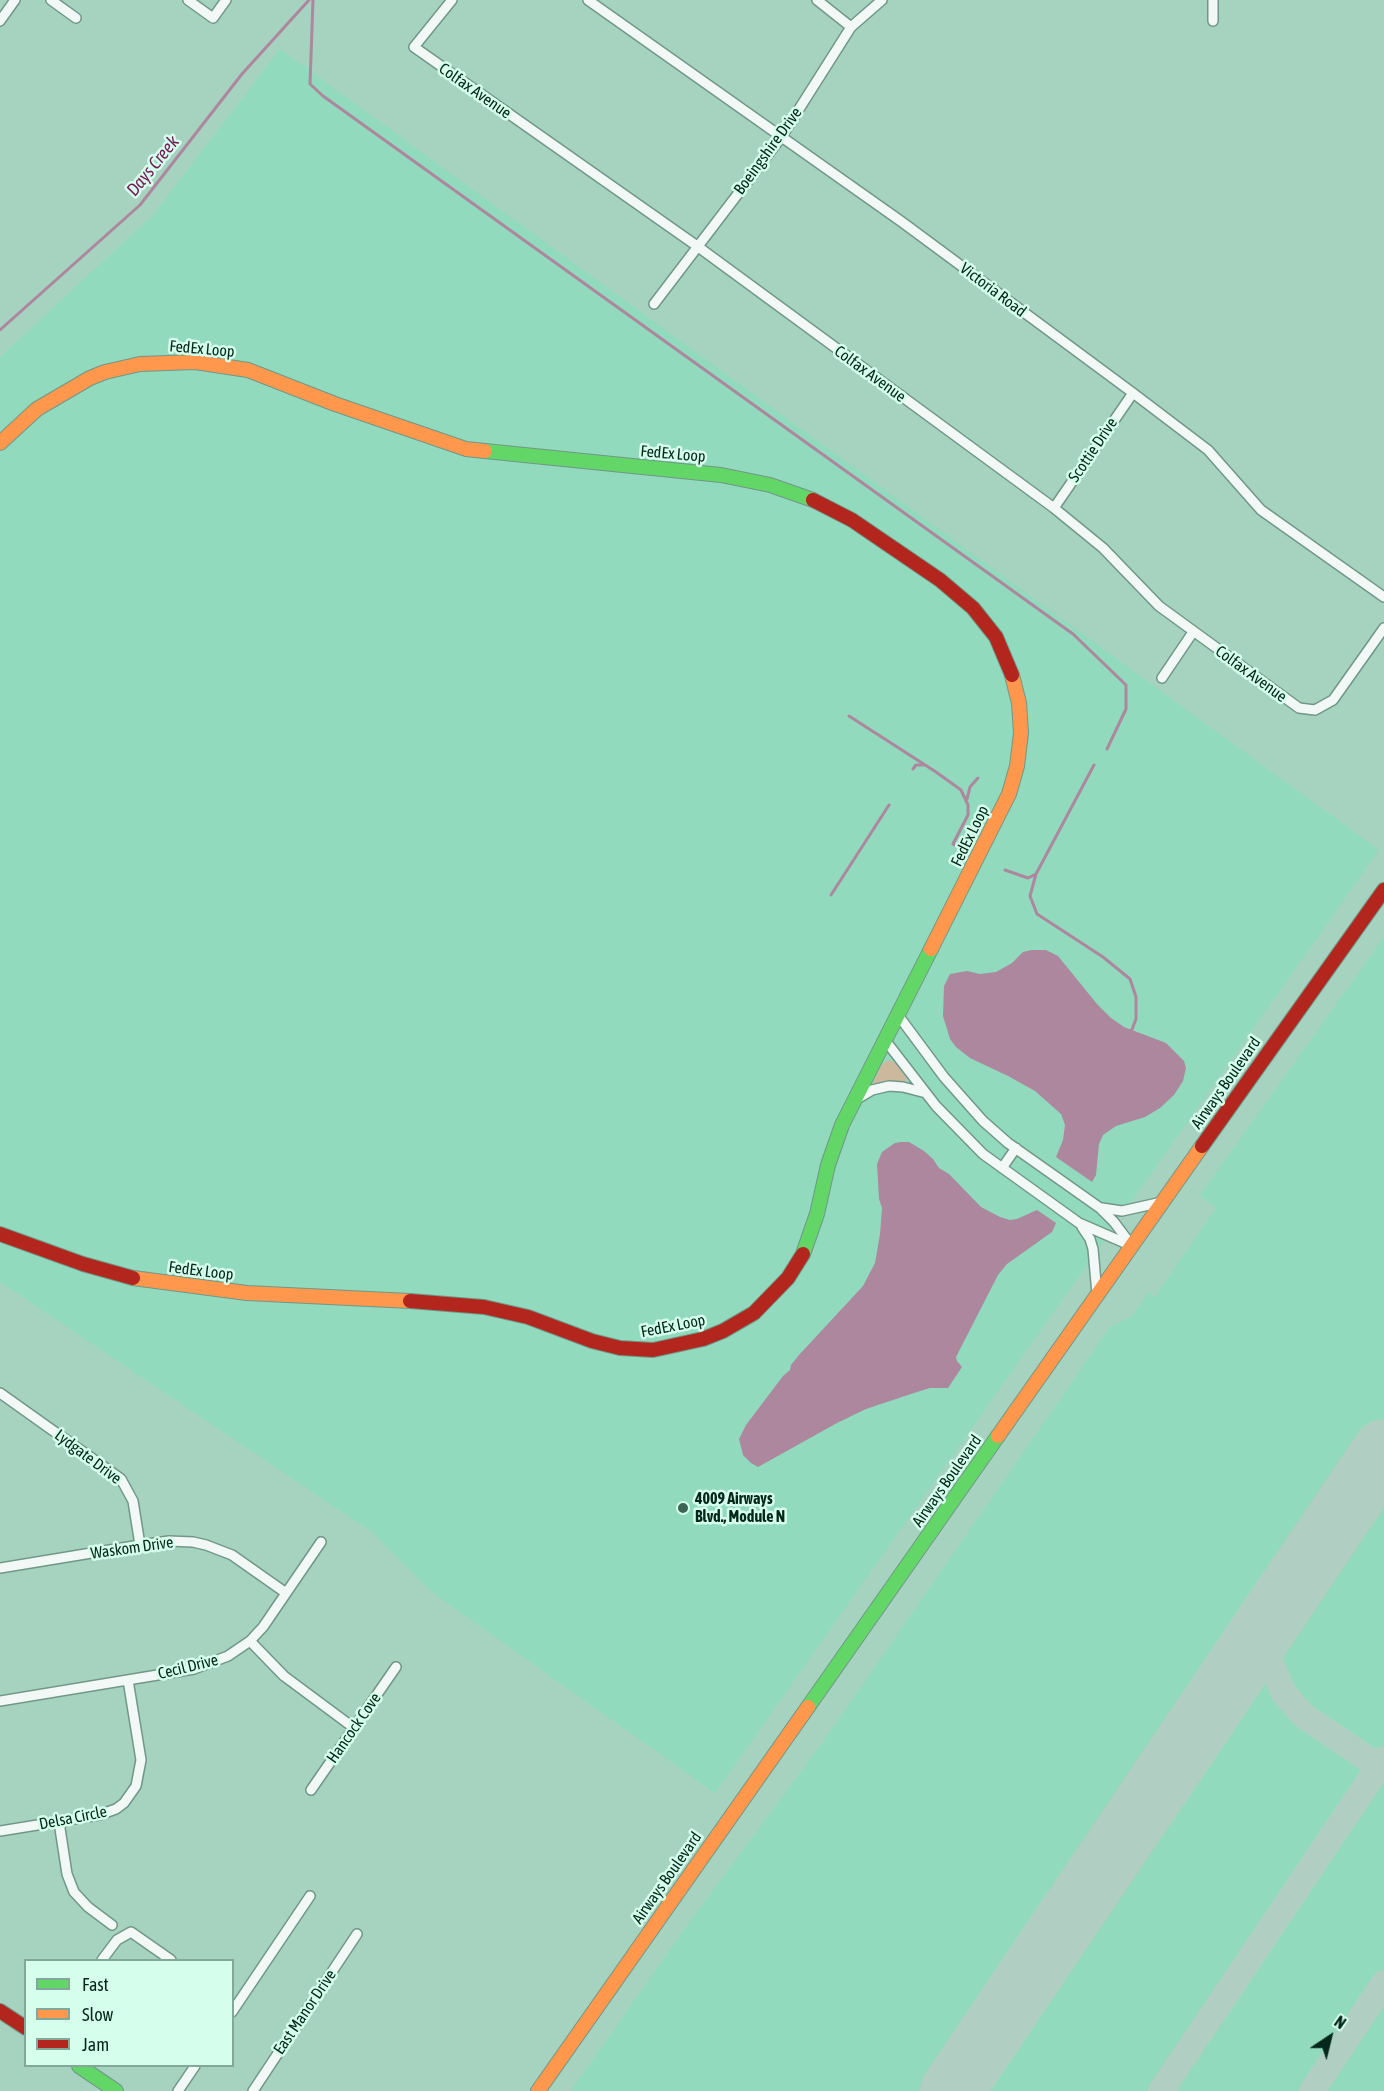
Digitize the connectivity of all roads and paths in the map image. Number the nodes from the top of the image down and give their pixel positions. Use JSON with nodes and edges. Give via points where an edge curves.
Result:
{"nodes":[{"id":1,"x":15,"y":0,"type":"edge"},
{"id":2,"x":51,"y":0,"type":"edge"},
{"id":3,"x":188,"y":0,"type":"edge"},
{"id":4,"x":226,"y":0,"type":"edge"},
{"id":5,"x":452,"y":0,"type":"edge"},
{"id":6,"x":588,"y":0,"type":"edge"},
{"id":7,"x":817,"y":0,"type":"edge"},
{"id":8,"x":882,"y":0,"type":"edge"},
{"id":9,"x":1213,"y":0,"type":"edge"},
{"id":10,"x":76,"y":18,"type":"dead end"},
{"id":11,"x":0,"y":21,"type":"edge"},
{"id":12,"x":1213,"y":21,"type":"dead end"},
{"id":13,"x":851,"y":27,"type":"junction"},
{"id":14,"x":782,"y":136,"type":"junction"},
{"id":15,"x":697,"y":246,"type":"junction"},
{"id":16,"x":654,"y":304,"type":"dead end"},
{"id":17,"x":1133,"y":393,"type":"junction"},
{"id":18,"x":0,"y":443,"type":"edge"},
{"id":19,"x":1054,"y":508,"type":"junction"},
{"id":20,"x":1384,"y":597,"type":"edge"},
{"id":21,"x":1384,"y":628,"type":"edge"},
{"id":22,"x":1193,"y":632,"type":"junction"},
{"id":23,"x":1162,"y":678,"type":"dead end"},
{"id":24,"x":1384,"y":890,"type":"edge"},
{"id":25,"x":898,"y":1015,"type":"junction"},
{"id":26,"x":885,"y":1040,"type":"junction"},
{"id":27,"x":926,"y":1093,"type":"junction"},
{"id":28,"x":853,"y":1102,"type":"junction"},
{"id":29,"x":1016,"y":1149,"type":"junction"},
{"id":30,"x":1002,"y":1168,"type":"junction"},
{"id":31,"x":1164,"y":1202,"type":"junction"},
{"id":32,"x":1101,"y":1208,"type":"junction"},
{"id":33,"x":1078,"y":1222,"type":"junction"},
{"id":34,"x":0,"y":1234,"type":"edge"},
{"id":35,"x":1132,"y":1246,"type":"junction"},
{"id":36,"x":1097,"y":1296,"type":"junction"},
{"id":37,"x":0,"y":1393,"type":"edge"},
{"id":38,"x":321,"y":1542,"type":"dead end"},
{"id":39,"x":140,"y":1545,"type":"junction"},
{"id":40,"x":0,"y":1568,"type":"edge"},
{"id":41,"x":286,"y":1593,"type":"junction"},
{"id":42,"x":250,"y":1641,"type":"junction"},
{"id":43,"x":396,"y":1667,"type":"dead end"},
{"id":44,"x":128,"y":1680,"type":"junction"},
{"id":45,"x":0,"y":1701,"type":"edge"},
{"id":46,"x":354,"y":1728,"type":"junction"},
{"id":47,"x":311,"y":1790,"type":"dead end"},
{"id":48,"x":59,"y":1822,"type":"junction"},
{"id":49,"x":0,"y":1831,"type":"edge"},
{"id":50,"x":310,"y":1896,"type":"dead end"},
{"id":51,"x":112,"y":1925,"type":"dead end"},
{"id":52,"x":357,"y":1934,"type":"dead end"},
{"id":53,"x":103,"y":1959,"type":"edge"},
{"id":54,"x":170,"y":1959,"type":"edge"},
{"id":55,"x":234,"y":2007,"type":"edge"},
{"id":56,"x":0,"y":2011,"type":"edge"},
{"id":57,"x":24,"y":2027,"type":"edge"},
{"id":58,"x":80,"y":2067,"type":"edge"},
{"id":59,"x":194,"y":2067,"type":"edge"},
{"id":60,"x":116,"y":2091,"type":"edge"},
{"id":61,"x":178,"y":2091,"type":"edge"},
{"id":62,"x":253,"y":2091,"type":"edge"},
{"id":63,"x":538,"y":2091,"type":"edge"}],
"edges":[{"from":1,"to":11,"type":"street"},
{"from":2,"to":10,"type":"street"},
{"from":3,"to":4,"type":"street","via":[[213,18]]},
{"from":5,"to":15,"type":"street","name":"Colfax Avenue","via":[[414,47]]},
{"from":6,"to":14,"type":"street","name":"Victoria Road"},
{"from":7,"to":13,"type":"street"},
{"from":8,"to":13,"type":"street","name":"Boeingshire Drive"},
{"from":9,"to":12,"type":"street"},
{"from":13,"to":14,"type":"street","name":"Boeingshire Drive"},
{"from":14,"to":15,"type":"street","name":"Boeingshire Drive"},
{"from":14,"to":17,"type":"street","name":"Victoria Road"},
{"from":15,"to":16,"type":"street","name":"Boeingshire Drive"},
{"from":15,"to":19,"type":"street","name":"Colfax Avenue"},
{"from":17,"to":19,"type":"street","name":"Scottie Drive"},
{"from":17,"to":20,"type":"street","name":"Victoria Road","via":[[1208,450],[1261,510]]},
{"from":18,"to":25,"type":"street","name":"FedEx Loop","via":[[37,409],[90,378],[140,364],[195,362],[248,370],[466,449],[770,484],[814,500],[852,520],[940,580],[973,608],[996,637],[1019,703],[1020,751],[1009,794]]},
{"from":19,"to":22,"type":"street","name":"Colfax Avenue","via":[[1103,548],[1159,606]]},
{"from":21,"to":22,"type":"street","name":"Colfax Avenue","via":[[1333,700],[1315,710],[1299,708]]},
{"from":22,"to":23,"type":"street"},
{"from":24,"to":31,"type":"street","name":"Airways Boulevard"},
{"from":25,"to":26,"type":"street","name":"FedEx Loop"},
{"from":25,"to":29,"type":"street","via":[[966,1104]]},
{"from":26,"to":27,"type":"street"},
{"from":26,"to":28,"type":"street","name":"FedEx Loop"},
{"from":27,"to":28,"type":"street","via":[[889,1086],[872,1090]]},
{"from":27,"to":30,"type":"street","via":[[960,1132]]},
{"from":28,"to":34,"type":"street","name":"FedEx Loop","via":[[832,1150],[807,1245],[777,1292],[754,1313],[723,1331],[653,1350],[606,1345],[528,1317],[484,1307],[247,1293],[142,1280]]},
{"from":29,"to":30,"type":"street"},
{"from":29,"to":32,"type":"street"},
{"from":30,"to":33,"type":"street"},
{"from":31,"to":32,"type":"street","via":[[1122,1212]]},
{"from":31,"to":35,"type":"street","name":"Airways Boulevard"},
{"from":32,"to":35,"type":"street"},
{"from":33,"to":35,"type":"street"},
{"from":33,"to":36,"type":"street","via":[[1093,1249]]},
{"from":35,"to":36,"type":"street","name":"Airways Boulevard"},
{"from":36,"to":63,"type":"street","name":"Airways Boulevard"},
{"from":37,"to":39,"type":"street","name":"Lydgate Drive","via":[[121,1479],[133,1501]]},
{"from":38,"to":41,"type":"street","name":"Cecil Drive"},
{"from":39,"to":40,"type":"street","name":"Waskom Drive"},
{"from":39,"to":41,"type":"street","name":"Waskom Drive","via":[[179,1541],[206,1545],[232,1555]]},
{"from":41,"to":42,"type":"street","name":"Cecil Drive"},
{"from":42,"to":44,"type":"street","name":"Cecil Drive","via":[[208,1665]]},
{"from":42,"to":46,"type":"street","via":[[284,1676]]},
{"from":43,"to":46,"type":"street","name":"Hancock Cove"},
{"from":44,"to":45,"type":"street","name":"Cecil Drive"},
{"from":44,"to":48,"type":"street","name":"Delsa Circle","via":[[141,1760],[135,1786],[124,1803],[108,1813]]},
{"from":46,"to":47,"type":"street","name":"Hancock Cove"},
{"from":48,"to":49,"type":"street","name":"Delsa Circle"},
{"from":48,"to":51,"type":"street","via":[[67,1874],[74,1892]]},
{"from":50,"to":55,"type":"street"},
{"from":52,"to":62,"type":"street","name":"East Manor Drive"},
{"from":53,"to":54,"type":"street","via":[[117,1940],[131,1932]]},
{"from":56,"to":57,"type":"street"},
{"from":58,"to":60,"type":"street"},
{"from":59,"to":61,"type":"street"}]}
